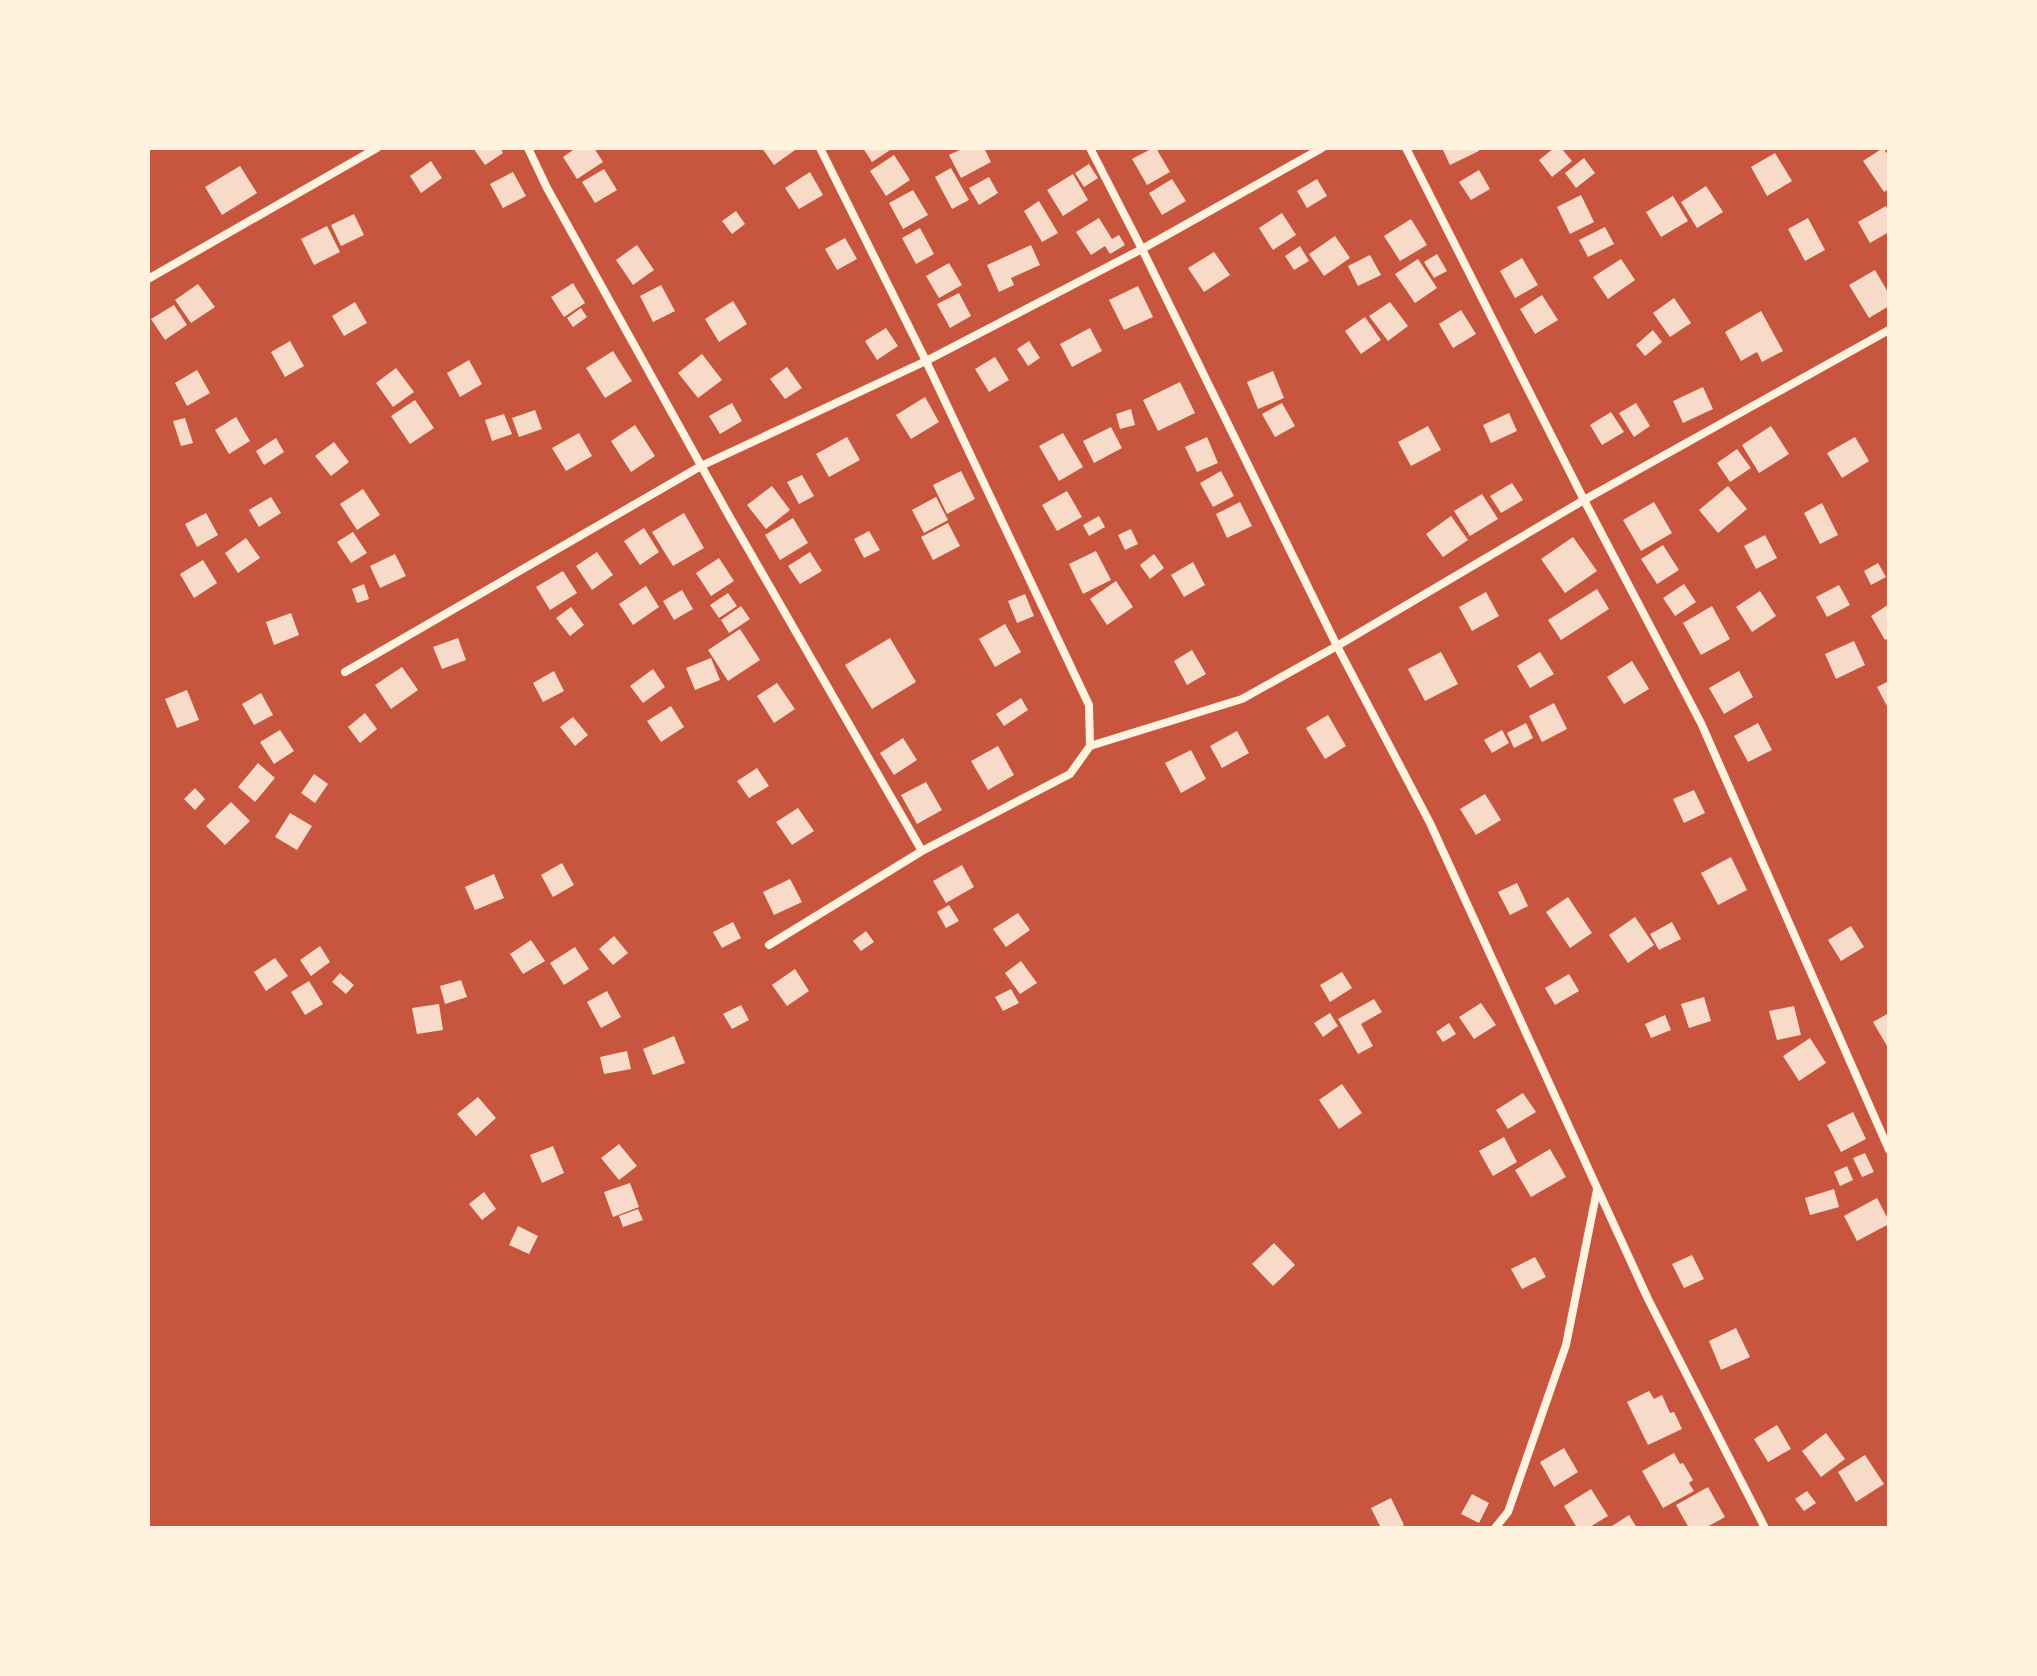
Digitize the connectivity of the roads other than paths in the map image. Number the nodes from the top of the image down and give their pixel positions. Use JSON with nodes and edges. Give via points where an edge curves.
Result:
{"nodes":[{"id":1,"x":377,"y":148,"type":"edge"},
{"id":2,"x":528,"y":148,"type":"edge"},
{"id":3,"x":820,"y":148,"type":"edge"},
{"id":4,"x":1090,"y":148,"type":"edge"},
{"id":5,"x":1322,"y":148,"type":"edge"},
{"id":6,"x":1406,"y":148,"type":"edge"},
{"id":7,"x":1142,"y":249,"type":"junction"},
{"id":8,"x":148,"y":279,"type":"edge"},
{"id":9,"x":1889,"y":330,"type":"edge"},
{"id":10,"x":926,"y":361,"type":"junction"},
{"id":11,"x":701,"y":466,"type":"junction"},
{"id":12,"x":1584,"y":500,"type":"junction"},
{"id":13,"x":1337,"y":646,"type":"junction"},
{"id":14,"x":345,"y":672,"type":"dead end"},
{"id":15,"x":1090,"y":746,"type":"junction"},
{"id":16,"x":922,"y":851,"type":"junction"},
{"id":17,"x":769,"y":945,"type":"dead end"},
{"id":18,"x":1889,"y":1150,"type":"edge"},
{"id":19,"x":1597,"y":1188,"type":"junction"},
{"id":20,"x":1495,"y":1528,"type":"edge"},
{"id":21,"x":1765,"y":1528,"type":"edge"}],
"edges":[{"from":1,"to":8,"type":"street"},
{"from":2,"to":11,"type":"street"},
{"from":3,"to":10,"type":"street"},
{"from":4,"to":7,"type":"street"},
{"from":5,"to":7,"type":"street"},
{"from":6,"to":12,"type":"street"},
{"from":7,"to":10,"type":"street"},
{"from":7,"to":13,"type":"street"},
{"from":9,"to":12,"type":"street"},
{"from":10,"to":11,"type":"street"},
{"from":10,"to":15,"type":"street","via":[[1089,705]]},
{"from":11,"to":14,"type":"street"},
{"from":11,"to":16,"type":"street"},
{"from":12,"to":13,"type":"street"},
{"from":12,"to":18,"type":"street","via":[[1701,723]]},
{"from":13,"to":15,"type":"street","via":[[1242,699]]},
{"from":13,"to":19,"type":"street","via":[[1430,823]]},
{"from":15,"to":16,"type":"street","via":[[1070,774]]},
{"from":16,"to":17,"type":"street"},
{"from":19,"to":20,"type":"street","via":[[1566,1345],[1508,1512]]},
{"from":19,"to":21,"type":"street"}]}
